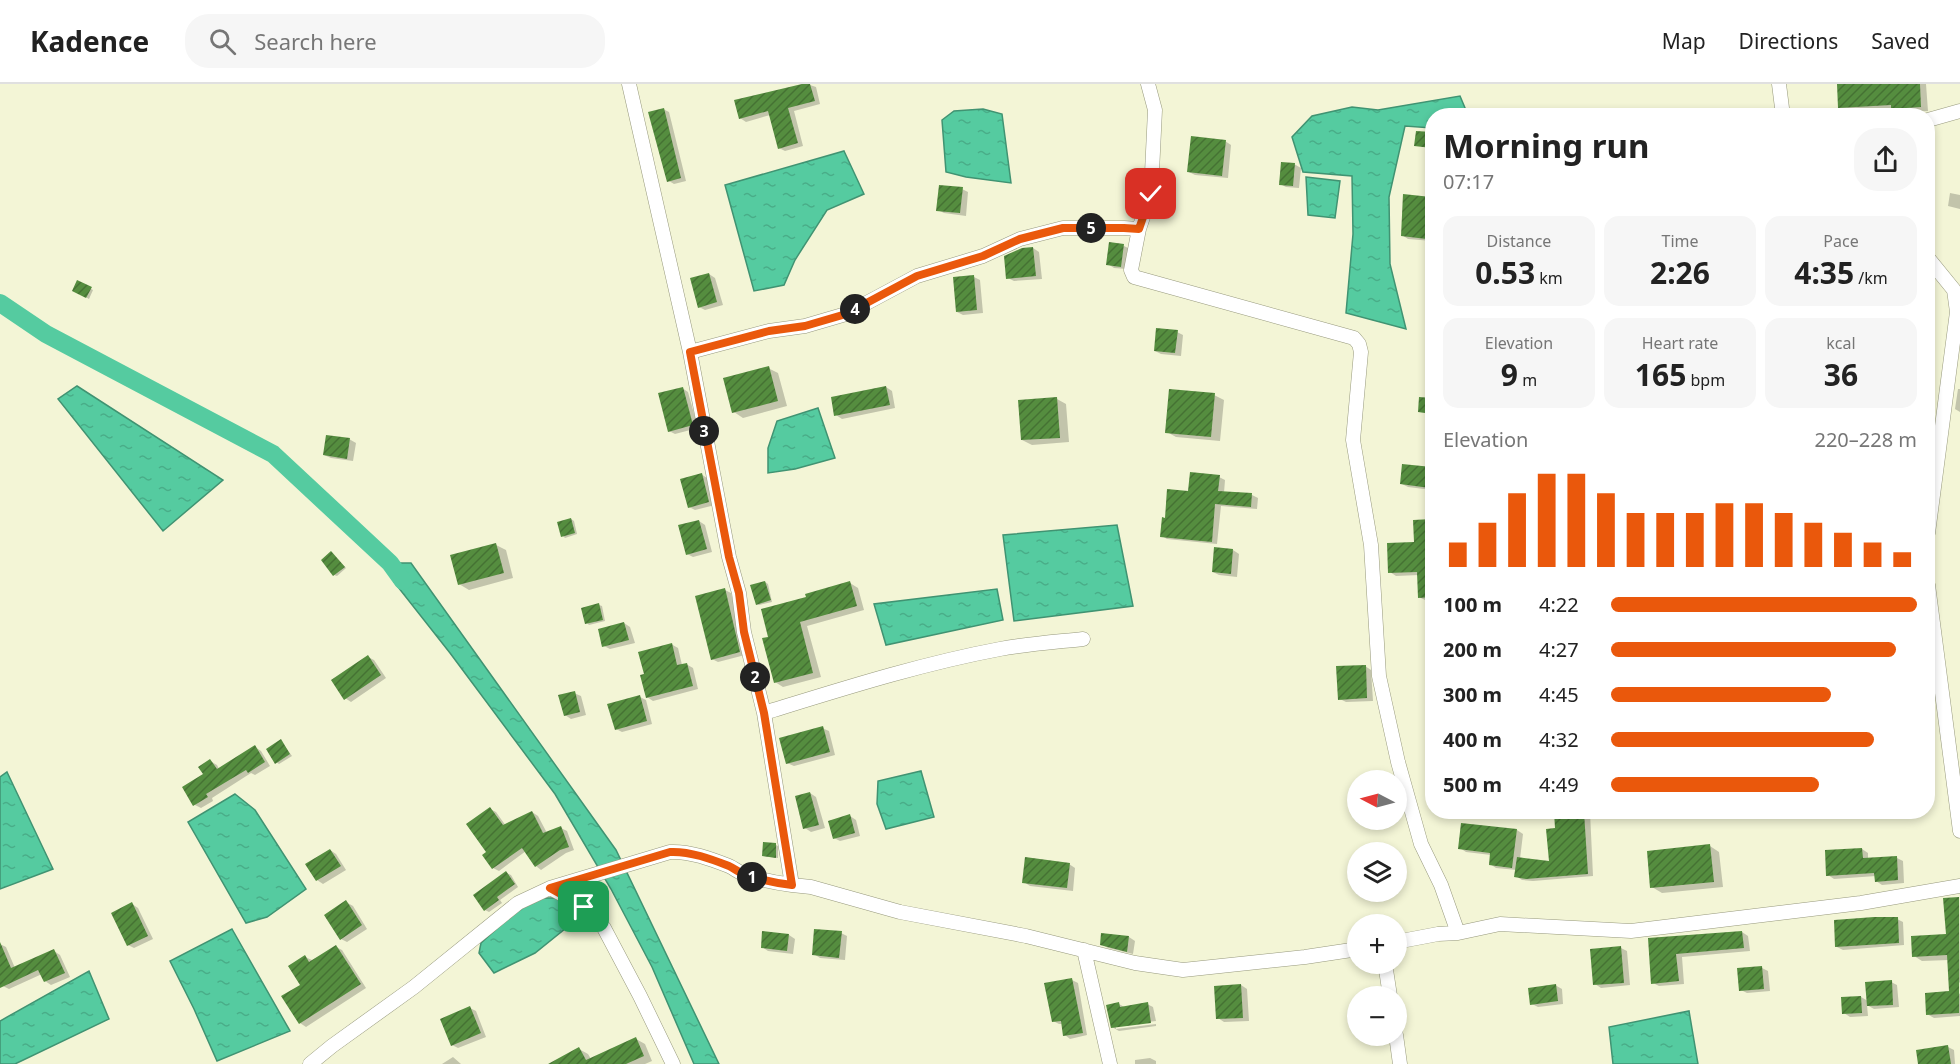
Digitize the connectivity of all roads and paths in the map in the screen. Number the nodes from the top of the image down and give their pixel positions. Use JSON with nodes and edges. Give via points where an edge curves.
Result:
{"nodes":[{"id":1,"x":629,"y":84,"type":"edge"},
{"id":2,"x":1148,"y":84,"type":"edge"},
{"id":3,"x":1779,"y":84,"type":"edge"},
{"id":4,"x":1782,"y":108,"type":"edge"},
{"id":5,"x":1960,"y":111,"type":"edge"},
{"id":6,"x":1935,"y":118,"type":"edge"},
{"id":7,"x":1139,"y":229,"type":"junction"},
{"id":8,"x":1935,"y":267,"type":"edge"},
{"id":9,"x":690,"y":352,"type":"junction"},
{"id":10,"x":1955,"y":363,"type":"edge"},
{"id":11,"x":1935,"y":489,"type":"edge"},
{"id":12,"x":1083,"y":639,"type":"dead end"},
{"id":13,"x":1935,"y":680,"type":"edge"},
{"id":14,"x":764,"y":713,"type":"junction"},
{"id":15,"x":1960,"y":831,"type":"edge"},
{"id":16,"x":792,"y":885,"type":"junction"},
{"id":17,"x":1960,"y":886,"type":"edge"},
{"id":18,"x":550,"y":888,"type":"junction"},
{"id":19,"x":1458,"y":933,"type":"junction"},
{"id":20,"x":1407,"y":940,"type":"edge"},
{"id":21,"x":1084,"y":950,"type":"junction"},
{"id":22,"x":1347,"y":951,"type":"edge"},
{"id":23,"x":1398,"y":1046,"type":"edge"},
{"id":24,"x":310,"y":1064,"type":"edge"},
{"id":25,"x":673,"y":1064,"type":"edge"},
{"id":26,"x":1110,"y":1064,"type":"edge"},
{"id":27,"x":1400,"y":1064,"type":"edge"}],
"edges":[{"from":1,"to":9,"type":"street"},
{"from":2,"to":7,"type":"street","via":[[1155,110],[1151,194]]},
{"from":3,"to":4,"type":"street"},
{"from":5,"to":6,"type":"street"},
{"from":7,"to":9,"type":"street","via":[[1063,228],[1020,239],[983,256],[917,276],[846,314]]},
{"from":7,"to":19,"type":"street","via":[[1131,270],[1134,277],[1304,322],[1354,338],[1359,344],[1353,440],[1371,545],[1379,676],[1421,843]]},
{"from":8,"to":10,"type":"street","via":[[1954,290]]},
{"from":9,"to":14,"type":"street","via":[[744,632]]},
{"from":10,"to":11,"type":"street"},
{"from":12,"to":14,"type":"street","via":[[1001,649],[931,664]]},
{"from":13,"to":15,"type":"street"},
{"from":14,"to":16,"type":"street"},
{"from":16,"to":18,"type":"street","via":[[744,875],[730,866],[684,852],[670,852]]},
{"from":16,"to":21,"type":"street"},
{"from":17,"to":19,"type":"street","via":[[1861,903],[1631,931],[1500,924]]},
{"from":18,"to":24,"type":"street","via":[[518,903]]},
{"from":18,"to":25,"type":"street","via":[[579,903],[604,928]]},
{"from":19,"to":20,"type":"street"},
{"from":21,"to":22,"type":"street","via":[[1183,970]]},
{"from":21,"to":26,"type":"street"},
{"from":23,"to":27,"type":"street"}]}
